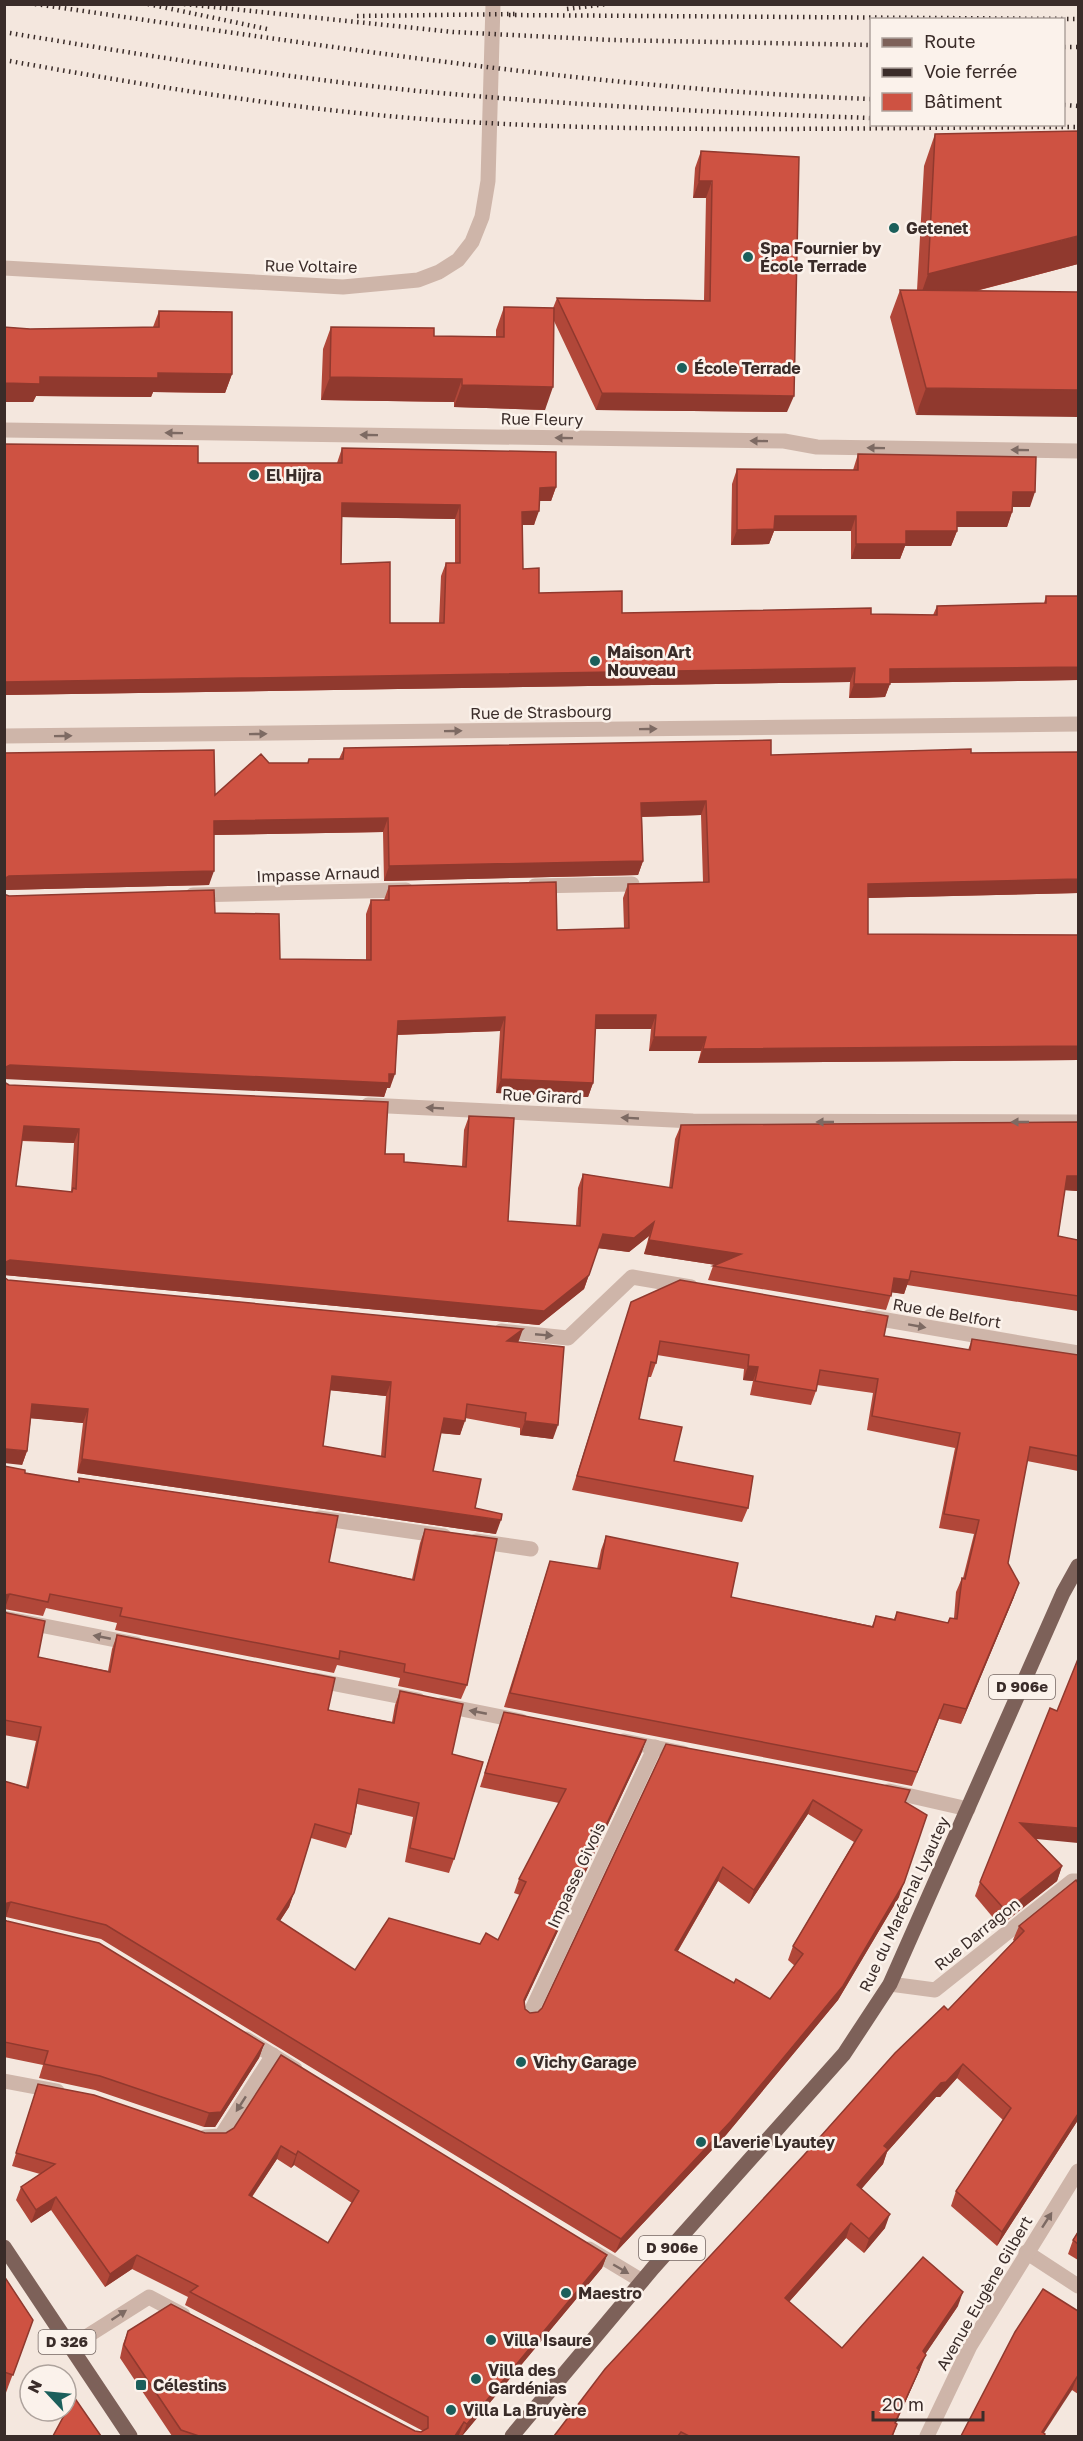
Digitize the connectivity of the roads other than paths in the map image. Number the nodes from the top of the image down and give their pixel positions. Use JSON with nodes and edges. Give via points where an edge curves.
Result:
{"nodes":[{"id":1,"x":493,"y":4,"type":"edge"},
{"id":2,"x":4,"y":268,"type":"edge"},
{"id":3,"x":4,"y":430,"type":"edge"},
{"id":4,"x":1078,"y":451,"type":"edge"},
{"id":5,"x":1078,"y":724,"type":"edge"},
{"id":6,"x":4,"y":736,"type":"edge"},
{"id":7,"x":632,"y":884,"type":"edge"},
{"id":8,"x":514,"y":887,"type":"edge"},
{"id":9,"x":419,"y":889,"type":"edge"},
{"id":10,"x":182,"y":896,"type":"edge"},
{"id":11,"x":358,"y":1105,"type":"edge"},
{"id":12,"x":1078,"y":1122,"type":"edge"},
{"id":13,"x":702,"y":1289,"type":"edge"},
{"id":14,"x":855,"y":1315,"type":"edge"},
{"id":15,"x":486,"y":1330,"type":"edge"},
{"id":16,"x":1078,"y":1353,"type":"edge"},
{"id":17,"x":309,"y":1516,"type":"edge"},
{"id":18,"x":531,"y":1549,"type":"dead end"},
{"id":19,"x":1078,"y":1566,"type":"edge"},
{"id":20,"x":4,"y":1618,"type":"edge"},
{"id":21,"x":156,"y":1648,"type":"edge"},
{"id":22,"x":295,"y":1676,"type":"edge"},
{"id":23,"x":539,"y":1724,"type":"edge"},
{"id":24,"x":609,"y":1738,"type":"edge"},
{"id":25,"x":655,"y":1747,"type":"junction"},
{"id":26,"x":701,"y":1756,"type":"edge"},
{"id":27,"x":872,"y":1788,"type":"edge"},
{"id":28,"x":968,"y":1809,"type":"junction"},
{"id":29,"x":1078,"y":1881,"type":"edge"},
{"id":30,"x":890,"y":1984,"type":"junction"},
{"id":31,"x":528,"y":2018,"type":"edge"},
{"id":32,"x":234,"y":2032,"type":"edge"},
{"id":33,"x":273,"y":2055,"type":"junction"},
{"id":34,"x":308,"y":2077,"type":"edge"},
{"id":35,"x":4,"y":2081,"type":"edge"},
{"id":36,"x":70,"y":2094,"type":"edge"},
{"id":37,"x":192,"y":2133,"type":"edge"},
{"id":38,"x":1078,"y":2171,"type":"edge"},
{"id":39,"x":576,"y":2241,"type":"edge"},
{"id":40,"x":4,"y":2247,"type":"edge"},
{"id":41,"x":1026,"y":2252,"type":"junction"},
{"id":42,"x":642,"y":2281,"type":"junction"},
{"id":43,"x":1078,"y":2286,"type":"edge"},
{"id":44,"x":200,"y":2324,"type":"edge"},
{"id":45,"x":70,"y":2347,"type":"junction"},
{"id":46,"x":130,"y":2436,"type":"edge"},
{"id":47,"x":512,"y":2436,"type":"edge"},
{"id":48,"x":927,"y":2436,"type":"edge"}],
"edges":[{"from":1,"to":2,"type":"street","name":"Rue Voltaire","via":[[488,181],[482,217],[458,260],[439,272],[418,280],[343,287]]},
{"from":4,"to":3,"type":"street","name":"Rue Fleury","one_way":true,"via":[[817,447],[784,441]]},
{"from":6,"to":5,"type":"street","name":"Rue de Strasbourg","one_way":true},
{"from":7,"to":8,"type":"street"},
{"from":9,"to":10,"type":"street","name":"Impasse Arnaud"},
{"from":12,"to":11,"type":"street","name":"Rue Girard","one_way":true,"via":[[693,1121]]},
{"from":15,"to":13,"type":"street","one_way":true,"via":[[568,1338],[632,1277]]},
{"from":14,"to":16,"type":"street","name":"Rue de Belfort","one_way":true},
{"from":17,"to":18,"type":"street"},
{"from":19,"to":28,"type":"main road","name":"Rue du Maréchal Lyautey","number":"D 906e"},
{"from":21,"to":20,"type":"street","one_way":true},
{"from":23,"to":22,"type":"street","one_way":true},
{"from":24,"to":25,"type":"street"},
{"from":25,"to":26,"type":"street"},
{"from":25,"to":31,"type":"street","name":"Impasse Givois"},
{"from":27,"to":28,"type":"street"},
{"from":28,"to":30,"type":"main road","name":"Rue du Maréchal Lyautey","number":"D 906e"},
{"from":29,"to":30,"type":"street","name":"Rue Darragon","via":[[1072,1881],[935,1990]]},
{"from":30,"to":42,"type":"main road","name":"Rue du Maréchal Lyautey","number":"D 906e","via":[[844,2054]]},
{"from":32,"to":33,"type":"street"},
{"from":33,"to":34,"type":"street"},
{"from":33,"to":37,"type":"street","one_way":true,"via":[[220,2136]]},
{"from":35,"to":36,"type":"street"},
{"from":41,"to":38,"type":"street","name":"Avenue Eugène Gilbert","one_way":true},
{"from":39,"to":42,"type":"street","one_way":true},
{"from":40,"to":45,"type":"main road","number":"D 326"},
{"from":41,"to":43,"type":"street"},
{"from":41,"to":48,"type":"street","name":"Avenue Eugène Gilbert","via":[[970,2346]]},
{"from":42,"to":47,"type":"main road","name":"Rue du Maréchal Lyautey","number":"D 906e"},
{"from":45,"to":44,"type":"street","one_way":true,"via":[[149,2297]]},
{"from":45,"to":46,"type":"main road","number":"D 326"}]}
